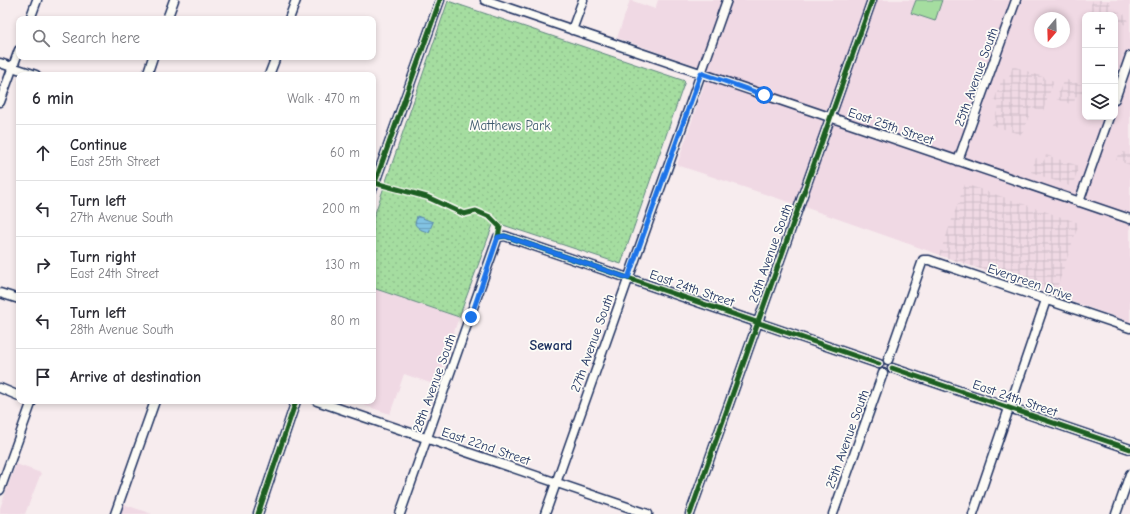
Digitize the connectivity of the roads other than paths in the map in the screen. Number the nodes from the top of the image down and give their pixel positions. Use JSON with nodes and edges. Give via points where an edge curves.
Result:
{"nodes":[{"id":1,"x":37,"y":0,"type":"edge"},
{"id":2,"x":174,"y":0,"type":"edge"},
{"id":3,"x":296,"y":0,"type":"edge"},
{"id":4,"x":440,"y":0,"type":"edge"},
{"id":5,"x":485,"y":0,"type":"edge"},
{"id":6,"x":583,"y":0,"type":"edge"},
{"id":7,"x":727,"y":0,"type":"edge"},
{"id":8,"x":872,"y":0,"type":"edge"},
{"id":9,"x":1016,"y":0,"type":"edge"},
{"id":10,"x":31,"y":16,"type":"edge"},
{"id":11,"x":168,"y":16,"type":"edge"},
{"id":12,"x":290,"y":16,"type":"edge"},
{"id":13,"x":572,"y":30,"type":"junction"},
{"id":14,"x":1130,"y":56,"type":"edge"},
{"id":15,"x":16,"y":58,"type":"edge"},
{"id":16,"x":153,"y":60,"type":"edge"},
{"id":17,"x":275,"y":60,"type":"edge"},
{"id":18,"x":0,"y":63,"type":"edge"},
{"id":19,"x":13,"y":67,"type":"junction"},
{"id":20,"x":27,"y":72,"type":"edge"},
{"id":21,"x":148,"y":72,"type":"edge"},
{"id":22,"x":270,"y":72,"type":"edge"},
{"id":23,"x":701,"y":73,"type":"junction"},
{"id":24,"x":1118,"y":90,"type":"edge"},
{"id":25,"x":0,"y":102,"type":"edge"},
{"id":26,"x":830,"y":118,"type":"junction"},
{"id":27,"x":1108,"y":120,"type":"edge"},
{"id":28,"x":958,"y":161,"type":"junction"},
{"id":29,"x":376,"y":180,"type":"edge"},
{"id":30,"x":1079,"y":202,"type":"junction"},
{"id":31,"x":1130,"y":219,"type":"edge"},
{"id":32,"x":498,"y":237,"type":"joint"},
{"id":33,"x":628,"y":278,"type":"junction"},
{"id":34,"x":0,"y":293,"type":"edge"},
{"id":35,"x":16,"y":298,"type":"edge"},
{"id":36,"x":1046,"y":300,"type":"junction"},
{"id":37,"x":758,"y":322,"type":"junction"},
{"id":38,"x":1130,"y":328,"type":"edge"},
{"id":39,"x":888,"y":360,"type":"junction"},
{"id":40,"x":879,"y":364,"type":"junction"},
{"id":41,"x":892,"y":368,"type":"junction"},
{"id":42,"x":883,"y":372,"type":"junction"},
{"id":43,"x":0,"y":388,"type":"edge"},
{"id":44,"x":16,"y":395,"type":"edge"},
{"id":45,"x":31,"y":404,"type":"edge"},
{"id":46,"x":154,"y":404,"type":"edge"},
{"id":47,"x":295,"y":404,"type":"edge"},
{"id":48,"x":326,"y":404,"type":"edge"},
{"id":49,"x":1009,"y":408,"type":"junction"},
{"id":50,"x":427,"y":438,"type":"junction"},
{"id":51,"x":1130,"y":449,"type":"edge"},
{"id":52,"x":1130,"y":474,"type":"edge"},
{"id":53,"x":556,"y":482,"type":"junction"},
{"id":54,"x":0,"y":490,"type":"edge"},
{"id":55,"x":115,"y":514,"type":"edge"},
{"id":56,"x":258,"y":514,"type":"edge"},
{"id":57,"x":400,"y":514,"type":"edge"},
{"id":58,"x":545,"y":514,"type":"edge"},
{"id":59,"x":648,"y":514,"type":"edge"},
{"id":60,"x":690,"y":514,"type":"edge"},
{"id":61,"x":833,"y":514,"type":"edge"},
{"id":62,"x":973,"y":514,"type":"edge"},
{"id":63,"x":1116,"y":514,"type":"edge"}],
"edges":[{"from":1,"to":10,"type":"street"},
{"from":2,"to":11,"type":"street"},
{"from":3,"to":12,"type":"street"},
{"from":4,"to":29,"type":"street"},
{"from":5,"to":13,"type":"street","name":"East 25th Street"},
{"from":6,"to":13,"type":"street"},
{"from":7,"to":23,"type":"street","name":"27th Avenue South"},
{"from":8,"to":26,"type":"street","name":"26th Avenue South"},
{"from":9,"to":28,"type":"street","name":"25th Avenue South"},
{"from":13,"to":23,"type":"street","name":"East 25th Street"},
{"from":14,"to":24,"type":"street"},
{"from":15,"to":19,"type":"street"},
{"from":16,"to":21,"type":"street"},
{"from":17,"to":22,"type":"street"},
{"from":18,"to":19,"type":"street"},
{"from":19,"to":20,"type":"street"},
{"from":19,"to":25,"type":"street"},
{"from":23,"to":26,"type":"street","name":"East 25th Street"},
{"from":23,"to":33,"type":"street","name":"27th Avenue South"},
{"from":26,"to":28,"type":"street","name":"East 25th Street"},
{"from":26,"to":37,"type":"street","name":"26th Avenue South"},
{"from":27,"to":30,"type":"street"},
{"from":28,"to":30,"type":"street","name":"East 25th Street"},
{"from":30,"to":31,"type":"street","name":"East 25th Street"},
{"from":32,"to":33,"type":"street","name":"East 24th Street","via":[[505,236]]},
{"from":32,"to":50,"type":"street","name":"28th Avenue South"},
{"from":33,"to":37,"type":"street","name":"East 24th Street"},
{"from":33,"to":53,"type":"street","name":"27th Avenue South"},
{"from":34,"to":35,"type":"street"},
{"from":36,"to":38,"type":"street","name":"Evergreen Drive"},
{"from":36,"to":39,"type":"street","name":"Evergreen Drive","via":[[923,260]]},
{"from":36,"to":49,"type":"street"},
{"from":37,"to":40,"type":"street","name":"East 24th Street"},
{"from":37,"to":60,"type":"street","name":"26th Avenue South"},
{"from":39,"to":40,"type":"street"},
{"from":39,"to":41,"type":"street"},
{"from":40,"to":42,"type":"street"},
{"from":41,"to":42,"type":"street","via":[[890,372]]},
{"from":41,"to":49,"type":"street","name":"East 24th Street"},
{"from":42,"to":61,"type":"street","name":"25th Avenue South"},
{"from":43,"to":44,"type":"street"},
{"from":45,"to":54,"type":"street"},
{"from":46,"to":55,"type":"street"},
{"from":47,"to":56,"type":"street"},
{"from":48,"to":50,"type":"street","name":"East 22nd Street"},
{"from":49,"to":51,"type":"street","name":"East 24th Street"},
{"from":49,"to":62,"type":"street"},
{"from":50,"to":53,"type":"street","name":"East 22nd Street"},
{"from":50,"to":57,"type":"street","name":"28th Avenue South"},
{"from":52,"to":63,"type":"street"},
{"from":53,"to":58,"type":"street","name":"27th Avenue South"},
{"from":53,"to":59,"type":"street","name":"East 22nd Street"}]}
